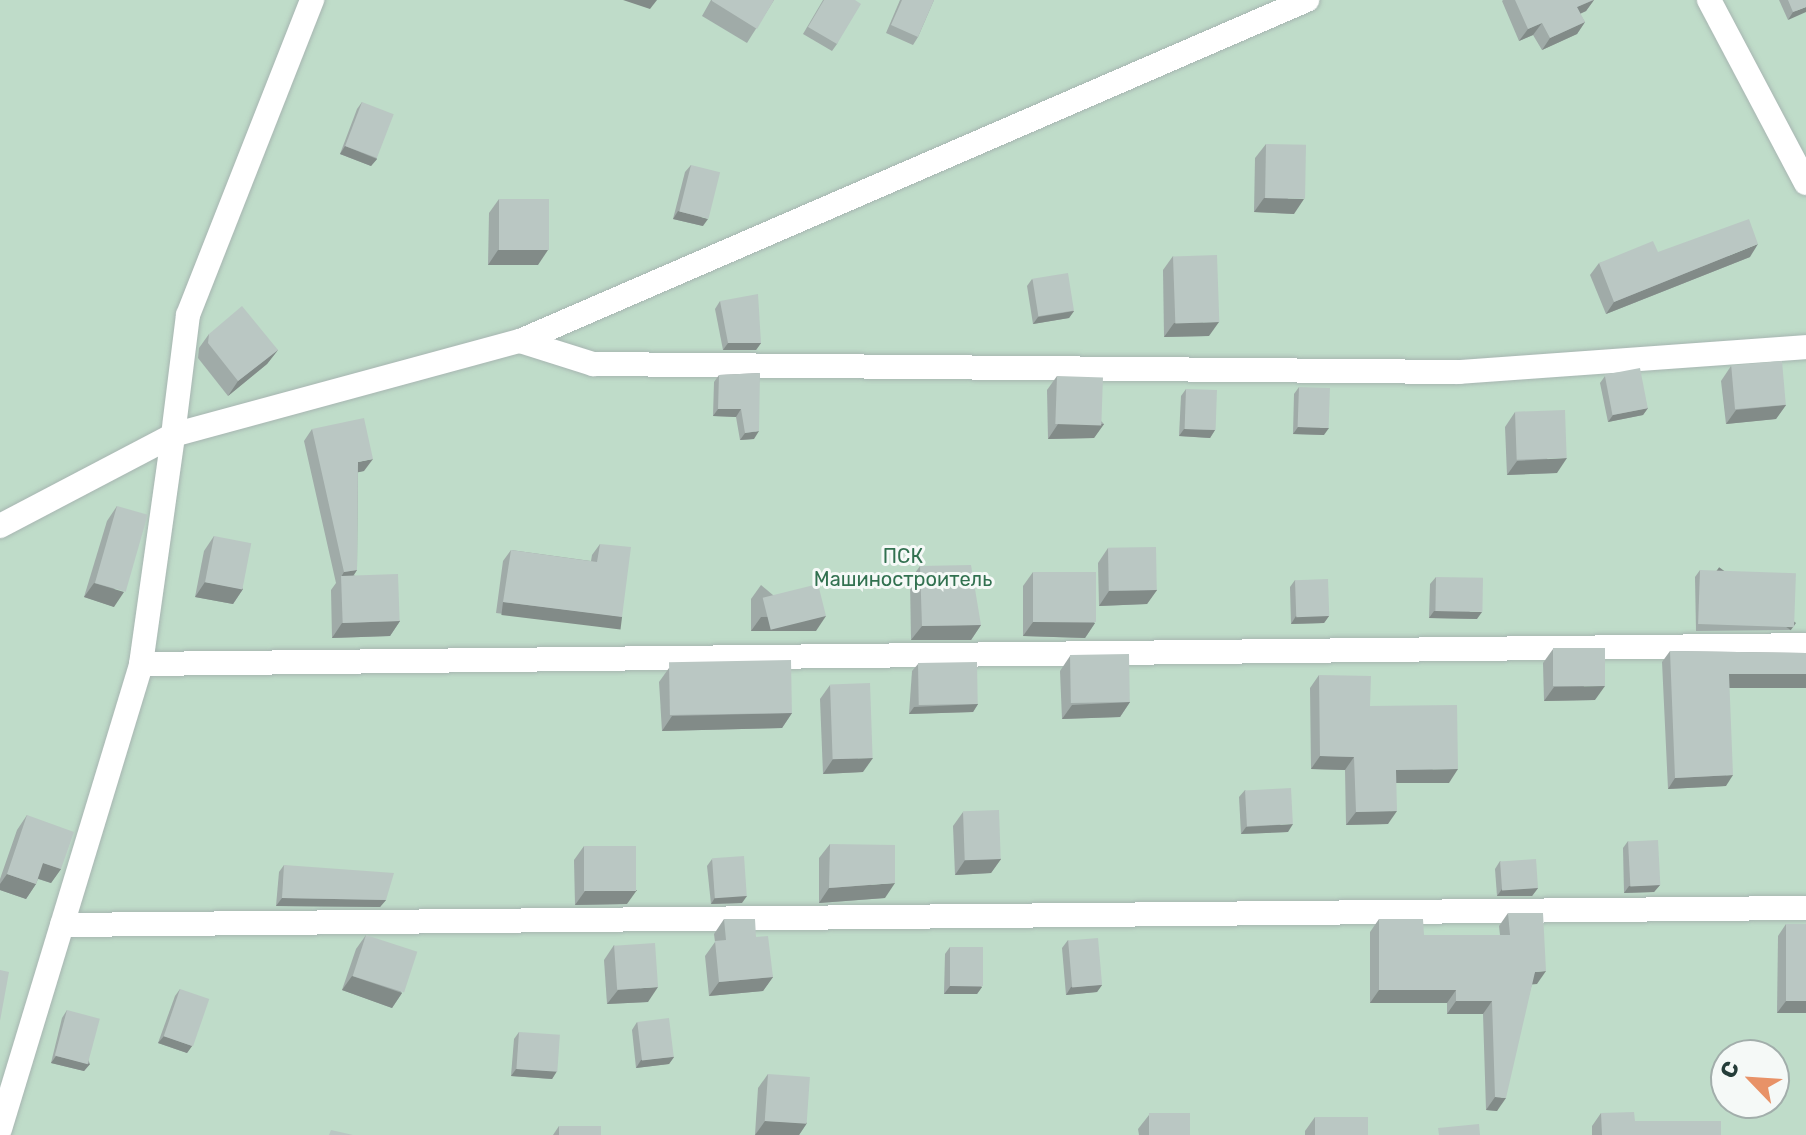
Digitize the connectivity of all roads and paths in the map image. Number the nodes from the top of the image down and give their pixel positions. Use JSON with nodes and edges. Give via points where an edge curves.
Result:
{"nodes":[{"id":1,"x":312,"y":0,"type":"edge"},
{"id":2,"x":1307,"y":0,"type":"edge"},
{"id":3,"x":1709,"y":0,"type":"edge"},
{"id":4,"x":1806,"y":183,"type":"edge"},
{"id":5,"x":520,"y":341,"type":"junction"},
{"id":6,"x":1806,"y":347,"type":"edge"},
{"id":7,"x":173,"y":435,"type":"junction"},
{"id":8,"x":0,"y":526,"type":"edge"},
{"id":9,"x":1806,"y":645,"type":"edge"},
{"id":10,"x":141,"y":664,"type":"junction"},
{"id":11,"x":1806,"y":908,"type":"edge"},
{"id":12,"x":62,"y":925,"type":"junction"},
{"id":13,"x":0,"y":1129,"type":"edge"}],
"edges":[{"from":1,"to":7,"type":"street","via":[[188,315]]},
{"from":2,"to":5,"type":"street"},
{"from":3,"to":4,"type":"street"},
{"from":5,"to":6,"type":"street","via":[[593,364],[1459,372]]},
{"from":5,"to":7,"type":"street"},
{"from":7,"to":8,"type":"street"},
{"from":7,"to":10,"type":"street"},
{"from":9,"to":10,"type":"street"},
{"from":10,"to":12,"type":"street"},
{"from":11,"to":12,"type":"street"},
{"from":12,"to":13,"type":"street"}]}
